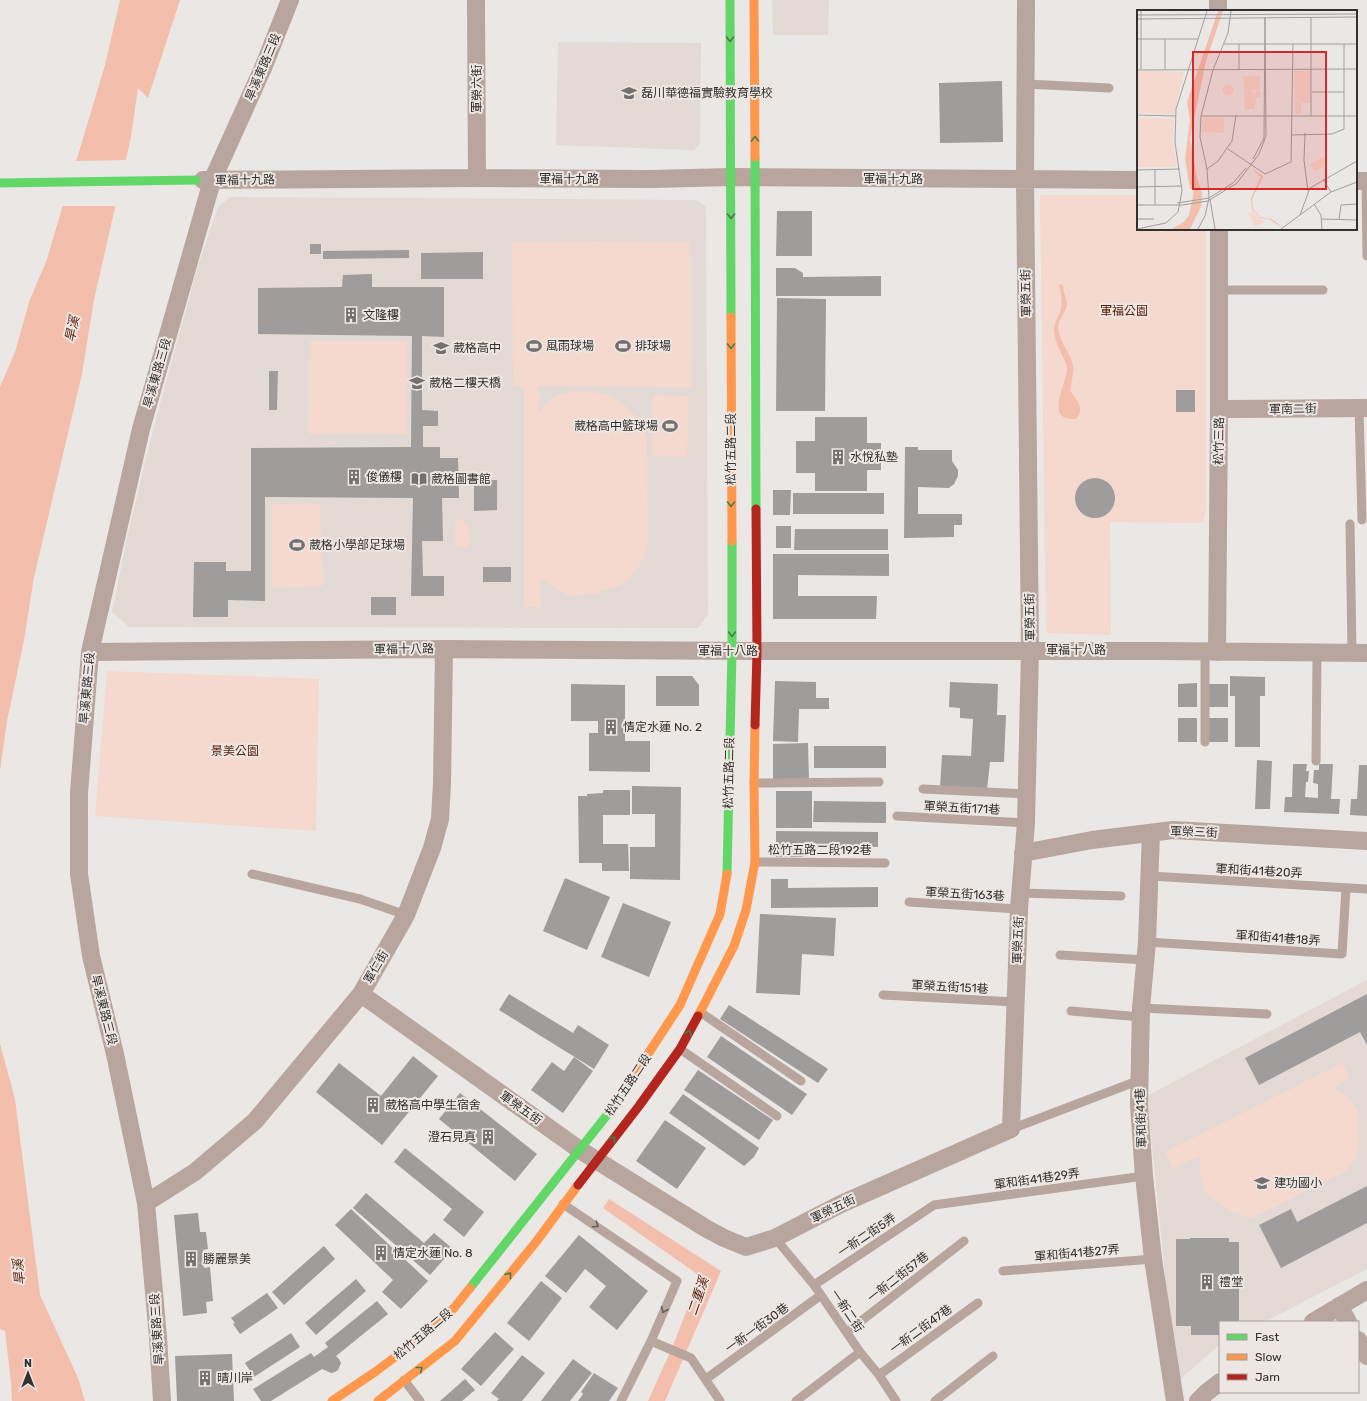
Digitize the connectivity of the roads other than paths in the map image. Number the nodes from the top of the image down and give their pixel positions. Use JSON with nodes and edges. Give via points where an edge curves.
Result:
{"nodes":[{"id":1,"x":290,"y":0,"type":"edge"},
{"id":2,"x":476,"y":0,"type":"edge"},
{"id":3,"x":730,"y":0,"type":"edge"},
{"id":4,"x":754,"y":0,"type":"edge"},
{"id":5,"x":1026,"y":0,"type":"edge"},
{"id":6,"x":1025,"y":84,"type":"junction"},
{"id":7,"x":1109,"y":88,"type":"dead end"},
{"id":8,"x":731,"y":177,"type":"junction"},
{"id":9,"x":477,"y":178,"type":"junction"},
{"id":10,"x":755,"y":178,"type":"junction"},
{"id":11,"x":1025,"y":179,"type":"junction"},
{"id":12,"x":204,"y":180,"type":"junction"},
{"id":13,"x":1137,"y":180,"type":"edge"},
{"id":14,"x":1363,"y":181,"type":"edge"},
{"id":15,"x":0,"y":183,"type":"edge"},
{"id":16,"x":1219,"y":230,"type":"edge"},
{"id":17,"x":1367,"y":256,"type":"edge"},
{"id":18,"x":1218,"y":290,"type":"junction"},
{"id":19,"x":1323,"y":290,"type":"dead end"},
{"id":20,"x":1363,"y":408,"type":"edge"},
{"id":21,"x":1219,"y":409,"type":"junction"},
{"id":22,"x":1362,"y":520,"type":"dead end"},
{"id":23,"x":1350,"y":524,"type":"dead end"},
{"id":24,"x":444,"y":649,"type":"junction"},
{"id":25,"x":1030,"y":650,"type":"junction"},
{"id":26,"x":732,"y":651,"type":"junction"},
{"id":27,"x":756,"y":651,"type":"junction"},
{"id":28,"x":90,"y":652,"type":"junction"},
{"id":29,"x":1211,"y":652,"type":"junction"},
{"id":30,"x":1316,"y":653,"type":"junction"},
{"id":31,"x":1359,"y":653,"type":"edge"},
{"id":32,"x":1205,"y":742,"type":"dead end"},
{"id":33,"x":1316,"y":761,"type":"dead end"},
{"id":34,"x":879,"y":782,"type":"dead end"},
{"id":35,"x":754,"y":783,"type":"junction"},
{"id":36,"x":923,"y":789,"type":"dead end"},
{"id":37,"x":1026,"y":794,"type":"junction"},
{"id":38,"x":897,"y":816,"type":"dead end"},
{"id":39,"x":1026,"y":823,"type":"junction"},
{"id":40,"x":1151,"y":833,"type":"junction"},
{"id":41,"x":1367,"y":841,"type":"edge"},
{"id":42,"x":1023,"y":853,"type":"junction"},
{"id":43,"x":755,"y":862,"type":"junction"},
{"id":44,"x":885,"y":863,"type":"dead end"},
{"id":45,"x":252,"y":874,"type":"dead end"},
{"id":46,"x":1150,"y":876,"type":"junction"},
{"id":47,"x":1346,"y":888,"type":"junction"},
{"id":48,"x":1367,"y":889,"type":"edge"},
{"id":49,"x":1121,"y":896,"type":"dead end"},
{"id":50,"x":1020,"y":901,"type":"junction"},
{"id":51,"x":908,"y":902,"type":"dead end"},
{"id":52,"x":406,"y":915,"type":"junction"},
{"id":53,"x":1147,"y":942,"type":"junction"},
{"id":54,"x":1060,"y":955,"type":"dead end"},
{"id":55,"x":1146,"y":960,"type":"junction"},
{"id":56,"x":361,"y":994,"type":"junction"},
{"id":57,"x":883,"y":995,"type":"dead end"},
{"id":58,"x":1016,"y":1002,"type":"junction"},
{"id":59,"x":1071,"y":1011,"type":"dead end"},
{"id":60,"x":700,"y":1012,"type":"junction"},
{"id":61,"x":1141,"y":1012,"type":"junction"},
{"id":62,"x":1267,"y":1014,"type":"dead end"},
{"id":63,"x":680,"y":1049,"type":"junction"},
{"id":64,"x":1140,"y":1080,"type":"junction"},
{"id":65,"x":802,"y":1081,"type":"dead end"},
{"id":66,"x":777,"y":1116,"type":"dead end"},
{"id":67,"x":1011,"y":1129,"type":"junction"},
{"id":68,"x":580,"y":1150,"type":"junction"},
{"id":69,"x":596,"y":1160,"type":"junction"},
{"id":70,"x":1144,"y":1176,"type":"junction"},
{"id":71,"x":146,"y":1203,"type":"junction"},
{"id":72,"x":563,"y":1204,"type":"junction"},
{"id":73,"x":934,"y":1205,"type":"joint"},
{"id":74,"x":775,"y":1238,"type":"junction"},
{"id":75,"x":964,"y":1241,"type":"dead end"},
{"id":76,"x":1153,"y":1259,"type":"junction"},
{"id":77,"x":1003,"y":1271,"type":"dead end"},
{"id":78,"x":814,"y":1285,"type":"junction"},
{"id":79,"x":1367,"y":1290,"type":"edge"},
{"id":80,"x":821,"y":1295,"type":"junction"},
{"id":81,"x":978,"y":1303,"type":"dead end"},
{"id":82,"x":1338,"y":1306,"type":"junction"},
{"id":83,"x":1315,"y":1321,"type":"edge"},
{"id":84,"x":1347,"y":1321,"type":"edge"},
{"id":85,"x":847,"y":1332,"type":"junction"},
{"id":86,"x":651,"y":1341,"type":"junction"},
{"id":87,"x":1359,"y":1342,"type":"edge"},
{"id":88,"x":860,"y":1352,"type":"junction"},
{"id":89,"x":993,"y":1356,"type":"dead end"},
{"id":90,"x":1367,"y":1356,"type":"edge"},
{"id":91,"x":879,"y":1375,"type":"junction"},
{"id":92,"x":706,"y":1379,"type":"junction"},
{"id":93,"x":404,"y":1380,"type":"junction"},
{"id":94,"x":1219,"y":1383,"type":"edge"},
{"id":95,"x":162,"y":1401,"type":"edge"},
{"id":96,"x":332,"y":1401,"type":"edge"},
{"id":97,"x":378,"y":1401,"type":"edge"},
{"id":98,"x":420,"y":1401,"type":"edge"},
{"id":99,"x":621,"y":1401,"type":"edge"},
{"id":100,"x":720,"y":1401,"type":"edge"},
{"id":101,"x":796,"y":1401,"type":"edge"},
{"id":102,"x":896,"y":1401,"type":"edge"},
{"id":103,"x":935,"y":1401,"type":"edge"},
{"id":104,"x":1175,"y":1401,"type":"edge"},
{"id":105,"x":1198,"y":1401,"type":"edge"}],
"edges":[{"from":1,"to":12,"type":"street","name":"旱溪東路三段","via":[[263,68]]},
{"from":2,"to":9,"type":"street","name":"軍榮六街"},
{"from":3,"to":8,"type":"street","name":"松竹五路二段","one_way":true},
{"from":10,"to":4,"type":"street","name":"松竹五路二段","one_way":true},
{"from":5,"to":6,"type":"street","name":"軍榮五街"},
{"from":6,"to":7,"type":"lane"},
{"from":6,"to":11,"type":"street","name":"軍榮五街"},
{"from":8,"to":9,"type":"street","name":"軍福十九路"},
{"from":8,"to":10,"type":"street","name":"軍福十九路"},
{"from":8,"to":26,"type":"street","name":"松竹五路二段","one_way":true},
{"from":9,"to":12,"type":"street","name":"軍福十九路"},
{"from":10,"to":11,"type":"street","name":"軍福十九路"},
{"from":10,"to":27,"type":"street","name":"松竹五路二段"},
{"from":11,"to":13,"type":"street","name":"軍福十九路"},
{"from":11,"to":25,"type":"street","name":"軍榮五街"},
{"from":12,"to":15,"type":"street","name":"軍福十九路"},
{"from":12,"to":28,"type":"street","name":"旱溪東路三段","via":[[141,429]]},
{"from":14,"to":17,"type":"lane"},
{"from":16,"to":18,"type":"street","name":"松竹三路"},
{"from":18,"to":19,"type":"lane"},
{"from":18,"to":21,"type":"street","name":"松竹三路"},
{"from":20,"to":21,"type":"street","name":"軍南二街"},
{"from":20,"to":22,"type":"lane"},
{"from":21,"to":29,"type":"street","name":"松竹三路"},
{"from":23,"to":31,"type":"lane"},
{"from":24,"to":26,"type":"street","name":"軍福十八路"},
{"from":24,"to":28,"type":"street","name":"軍福十八路"},
{"from":24,"to":52,"type":"street","name":"軍仁街","via":[[440,819],[432,848]]},
{"from":25,"to":27,"type":"street","name":"軍福十八路"},
{"from":25,"to":29,"type":"street","name":"軍福十八路"},
{"from":25,"to":37,"type":"street","name":"軍榮五街"},
{"from":26,"to":27,"type":"street","name":"軍福十八路"},
{"from":26,"to":68,"type":"street","name":"松竹五路二段","via":[[727,879],[720,914],[680,1005],[642,1065]]},
{"from":27,"to":35,"type":"street","name":"松竹五路二段"},
{"from":28,"to":71,"type":"street","name":"旱溪東路三段","via":[[79,793],[79,874],[91,956],[115,1054]]},
{"from":29,"to":30,"type":"street","name":"軍福十八路"},
{"from":29,"to":32,"type":"lane"},
{"from":30,"to":31,"type":"street","name":"軍福十八路"},
{"from":30,"to":33,"type":"lane"},
{"from":34,"to":35,"type":"lane"},
{"from":35,"to":43,"type":"street","name":"松竹五路二段"},
{"from":36,"to":37,"type":"lane"},
{"from":37,"to":39,"type":"street","name":"軍榮五街"},
{"from":38,"to":39,"type":"lane","name":"軍榮五街171巷"},
{"from":39,"to":42,"type":"street","name":"軍榮五街"},
{"from":40,"to":41,"type":"street","name":"軍榮三街","via":[[1173,830]]},
{"from":40,"to":42,"type":"street","name":"軍榮三街","via":[[1092,840]]},
{"from":40,"to":46,"type":"street","name":"軍和街41巷"},
{"from":42,"to":50,"type":"street","name":"軍榮五街"},
{"from":43,"to":44,"type":"lane","name":"松竹五路二段192巷"},
{"from":43,"to":60,"type":"street","name":"松竹五路二段","via":[[746,910],[734,946]]},
{"from":45,"to":52,"type":"lane","via":[[360,899]]},
{"from":46,"to":47,"type":"lane","name":"軍和街41巷20弄"},
{"from":46,"to":53,"type":"street","name":"軍和街41巷"},
{"from":47,"to":48,"type":"lane","name":"軍和街41巷20弄"},
{"from":47,"to":53,"type":"lane","name":"軍和街41巷18弄","via":[[1342,954]]},
{"from":49,"to":50,"type":"lane","name":"軍榮五街163巷"},
{"from":50,"to":51,"type":"lane","name":"軍榮五街163巷"},
{"from":50,"to":58,"type":"street","name":"軍榮五街"},
{"from":52,"to":56,"type":"street","name":"軍仁街"},
{"from":53,"to":55,"type":"street","name":"軍和街41巷"},
{"from":54,"to":55,"type":"lane"},
{"from":55,"to":61,"type":"street","name":"軍和街41巷"},
{"from":56,"to":68,"type":"street","name":"軍榮五街"},
{"from":56,"to":71,"type":"street","name":"軍仁街","via":[[255,1121],[195,1172]]},
{"from":57,"to":58,"type":"lane","name":"軍榮五街151巷"},
{"from":58,"to":67,"type":"street","name":"軍榮五街"},
{"from":59,"to":61,"type":"lane"},
{"from":63,"to":60,"type":"street","name":"松竹五路二段","one_way":true},
{"from":60,"to":65,"type":"lane"},
{"from":61,"to":62,"type":"lane"},
{"from":61,"to":64,"type":"street","name":"軍和街41巷"},
{"from":63,"to":66,"type":"lane"},
{"from":69,"to":63,"type":"street","name":"松竹五路二段","one_way":true},
{"from":64,"to":67,"type":"lane"},
{"from":64,"to":70,"type":"street","name":"軍和街41巷","via":[[1139,1105]]},
{"from":67,"to":74,"type":"street","name":"軍榮五街","via":[[841,1204]]},
{"from":68,"to":69,"type":"street","name":"軍榮五街"},
{"from":68,"to":96,"type":"street","name":"松竹五路二段","via":[[454,1308],[411,1345]]},
{"from":69,"to":72,"type":"street","name":"松竹五路二段"},
{"from":69,"to":74,"type":"street","name":"軍榮五街","via":[[724,1238],[746,1247]]},
{"from":70,"to":73,"type":"lane","name":"軍和街41巷29弄"},
{"from":70,"to":76,"type":"street","name":"軍和街41巷"},
{"from":71,"to":95,"type":"street","name":"旱溪東路三段"},
{"from":72,"to":86,"type":"lane","one_way":true,"via":[[677,1281]]},
{"from":93,"to":72,"type":"street","name":"松竹五路二段","one_way":true,"via":[[455,1341],[536,1242]]},
{"from":73,"to":78,"type":"lane","name":"一新二街5弄"},
{"from":74,"to":78,"type":"lane","name":"一新二街"},
{"from":75,"to":85,"type":"lane","name":"一新二街57巷"},
{"from":76,"to":77,"type":"lane","name":"軍和街41巷27弄"},
{"from":76,"to":104,"type":"street","name":"軍和街41巷"},
{"from":78,"to":80,"type":"lane","name":"一新二街"},
{"from":79,"to":82,"type":"street"},
{"from":80,"to":85,"type":"lane","name":"一新二街"},
{"from":80,"to":92,"type":"lane","name":"一新一街30巷"},
{"from":81,"to":91,"type":"lane","name":"一新二街47巷"},
{"from":82,"to":83,"type":"street"},
{"from":82,"to":84,"type":"street"},
{"from":85,"to":88,"type":"lane","name":"一新二街"},
{"from":86,"to":92,"type":"lane","via":[[691,1358]]},
{"from":86,"to":99,"type":"lane"},
{"from":87,"to":90,"type":"street"},
{"from":88,"to":91,"type":"lane","name":"一新二街"},
{"from":88,"to":101,"type":"lane"},
{"from":89,"to":103,"type":"lane"},
{"from":91,"to":102,"type":"lane","name":"一新二街"},
{"from":92,"to":100,"type":"lane"},
{"from":93,"to":97,"type":"street","name":"松竹五路二段"},
{"from":93,"to":98,"type":"lane"},
{"from":94,"to":105,"type":"street"}]}
